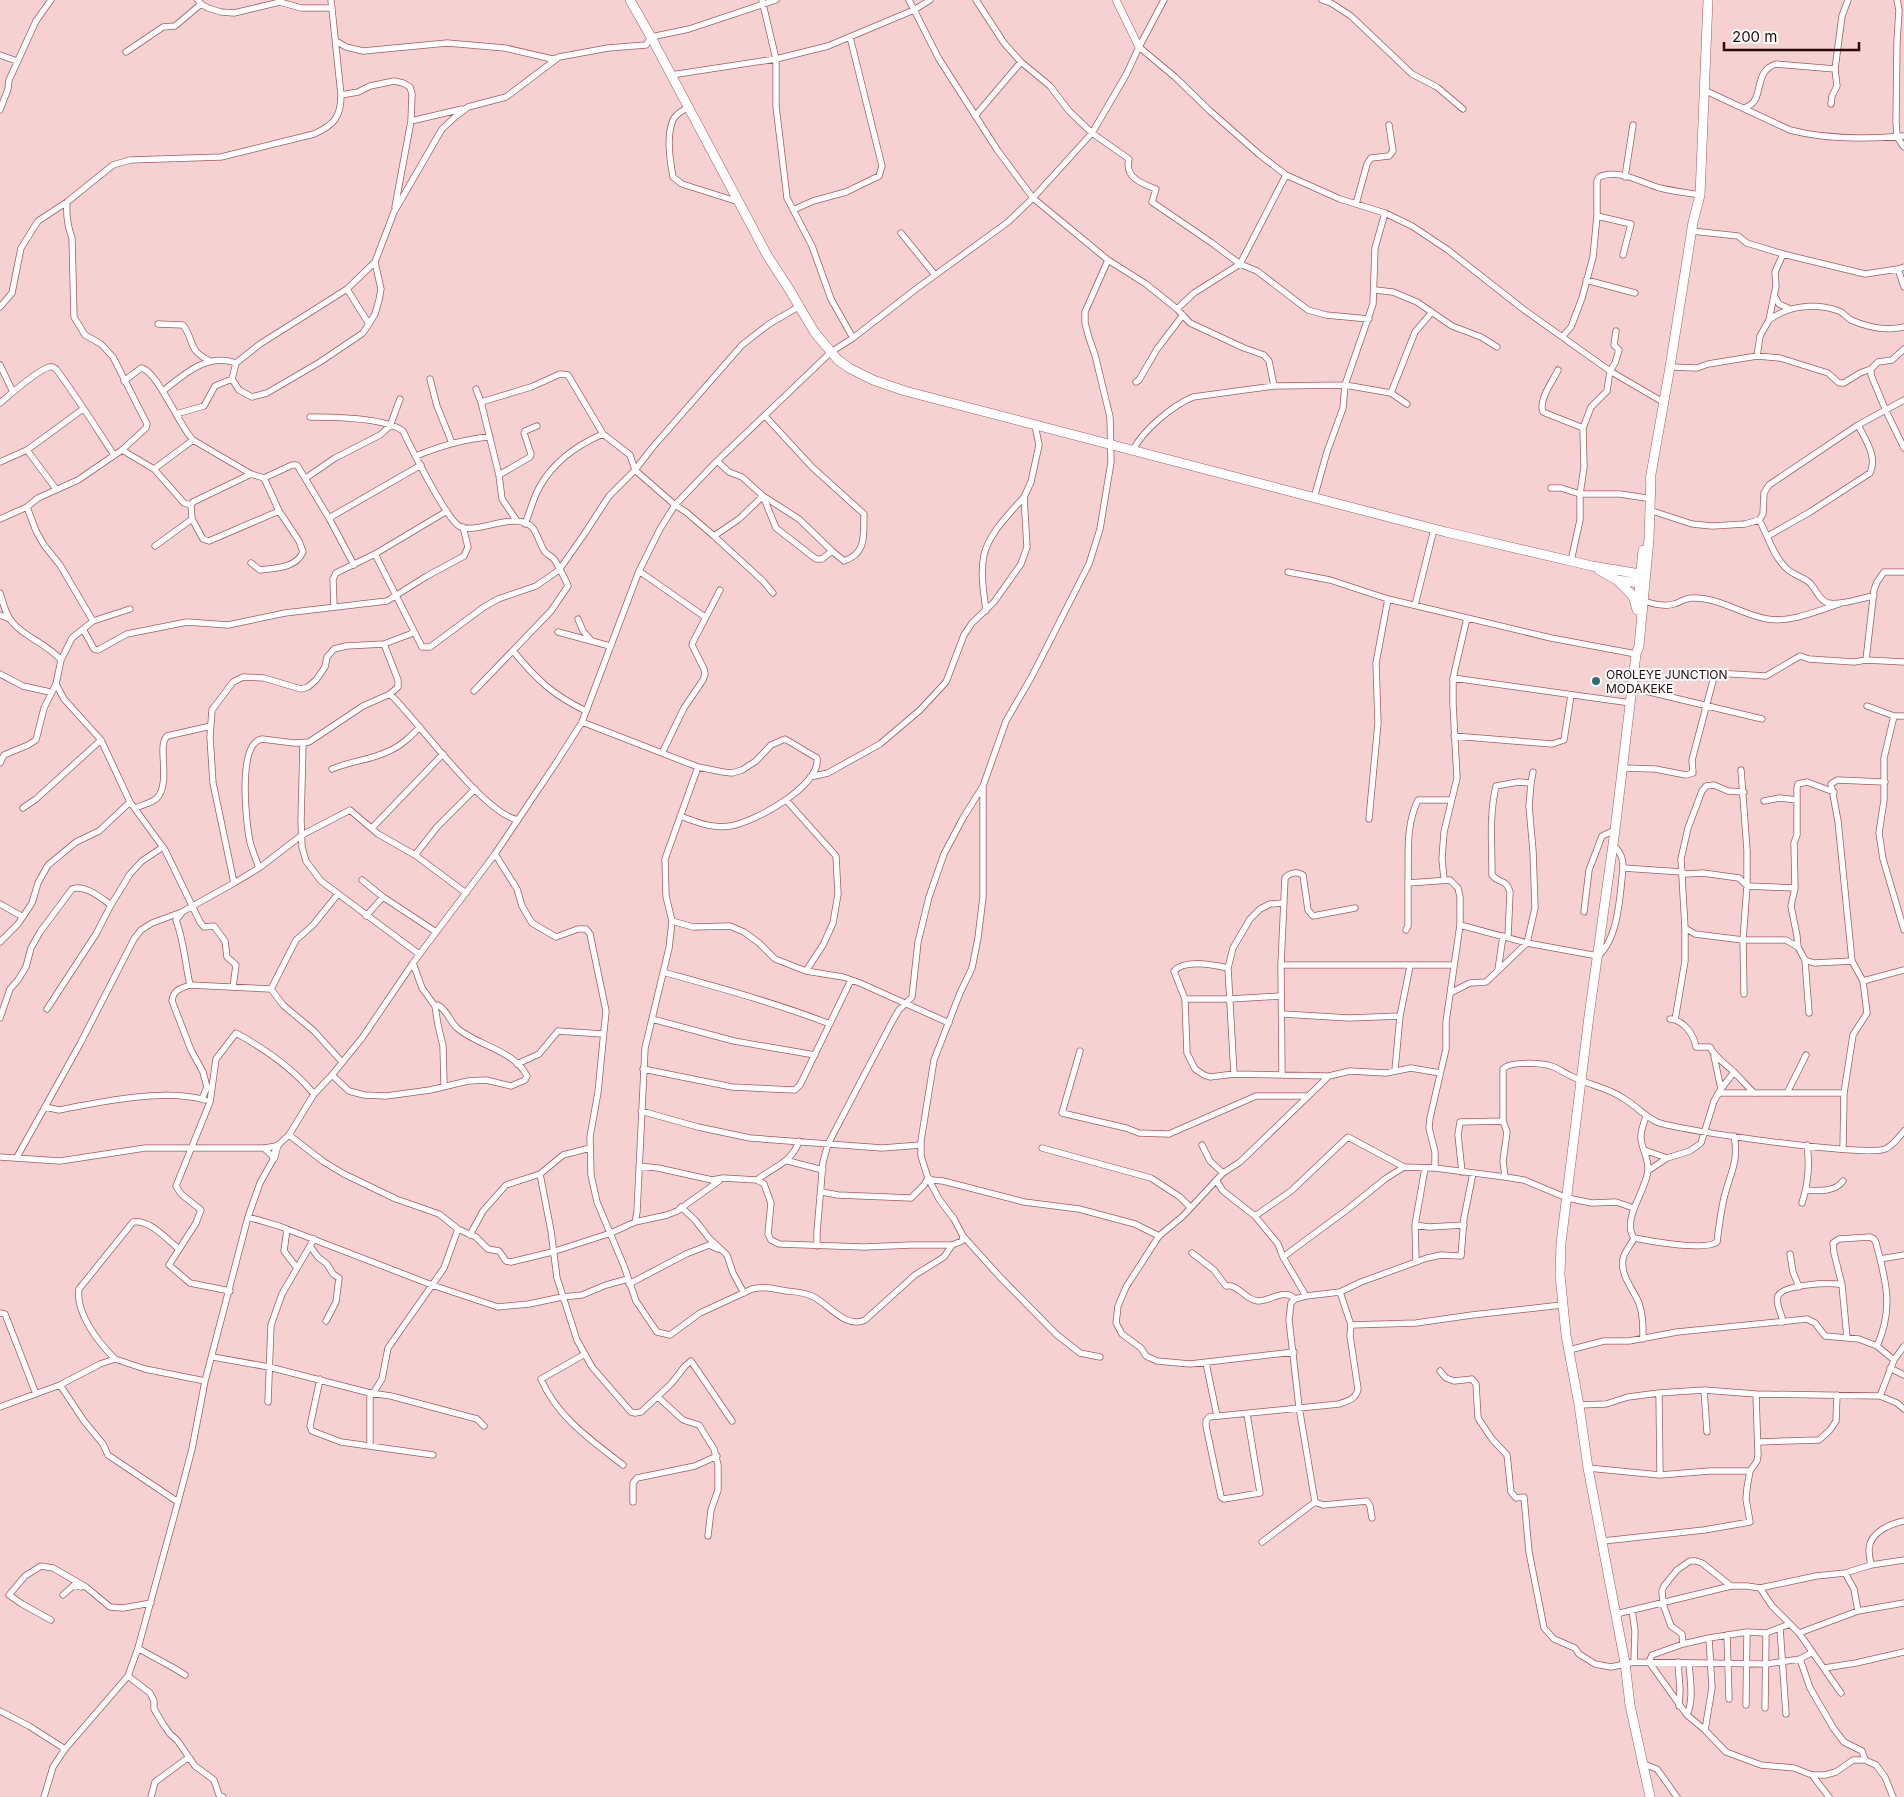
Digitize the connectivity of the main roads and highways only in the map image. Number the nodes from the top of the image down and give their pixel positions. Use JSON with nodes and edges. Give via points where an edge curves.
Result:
{"nodes":[{"id":1,"x":630,"y":0,"type":"edge"},
{"id":2,"x":1708,"y":0,"type":"edge"},
{"id":3,"x":1650,"y":476,"type":"junction"},
{"id":4,"x":1643,"y":547,"type":"junction"},
{"id":5,"x":1592,"y":566,"type":"junction"},
{"id":6,"x":1627,"y":571,"type":"junction"},
{"id":7,"x":1643,"y":579,"type":"junction"},
{"id":8,"x":1617,"y":580,"type":"junction"},
{"id":9,"x":1637,"y":610,"type":"junction"},
{"id":10,"x":1636,"y":654,"type":"junction"},
{"id":11,"x":1650,"y":1797,"type":"edge"}],
"edges":[{"from":1,"to":5,"type":"main road","via":[[766,255],[815,333],[849,368],[905,391],[1434,529]]},
{"from":2,"to":3,"type":"main road","via":[[1700,195]]},
{"from":3,"to":4,"type":"main road"},
{"from":3,"to":7,"type":"main road"},
{"from":4,"to":6,"type":"main road","via":[[1639,561]]},
{"from":4,"to":7,"type":"main road"},
{"from":5,"to":6,"type":"main road"},
{"from":5,"to":8,"type":"main road"},
{"from":6,"to":7,"type":"main road"},
{"from":7,"to":8,"type":"main road"},
{"from":7,"to":9,"type":"main road"},
{"from":7,"to":10,"type":"main road","via":[[1644,602]]},
{"from":8,"to":9,"type":"main road","via":[[1633,596]]},
{"from":9,"to":10,"type":"main road"},
{"from":10,"to":11,"type":"main road","via":[[1561,1243],[1560,1275],[1588,1468],[1616,1614],[1629,1662],[1630,1705]]}]}
